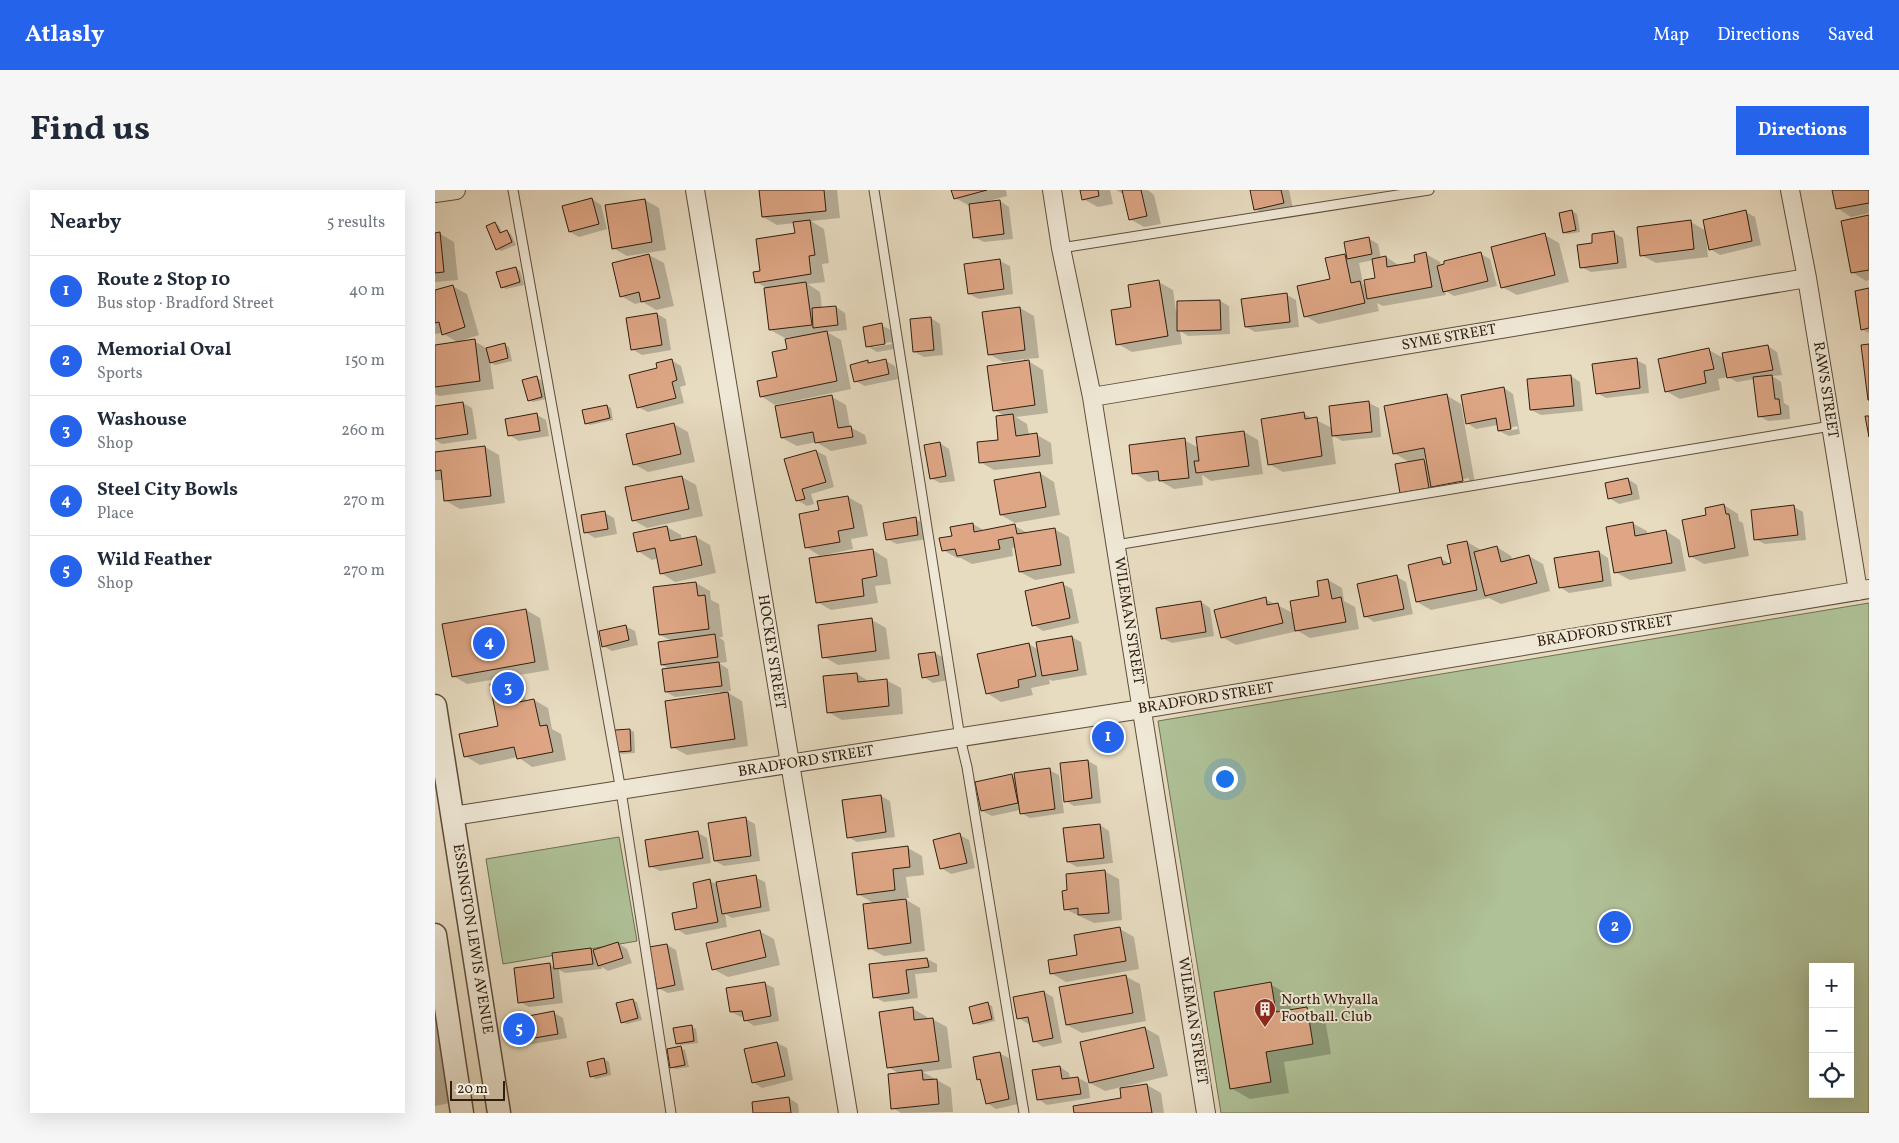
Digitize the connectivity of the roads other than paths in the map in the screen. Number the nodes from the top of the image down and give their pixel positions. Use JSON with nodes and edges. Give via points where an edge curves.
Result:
{"nodes":[{"id":1,"x":456,"y":190,"type":"edge"},
{"id":2,"x":513,"y":190,"type":"edge"},
{"id":3,"x":695,"y":190,"type":"edge"},
{"id":4,"x":874,"y":190,"type":"edge"},
{"id":5,"x":1052,"y":190,"type":"edge"},
{"id":6,"x":1429,"y":190,"type":"edge"},
{"id":7,"x":1790,"y":190,"type":"edge"},
{"id":8,"x":435,"y":193,"type":"edge"},
{"id":9,"x":1061,"y":248,"type":"junction"},
{"id":10,"x":1807,"y":278,"type":"junction"},
{"id":11,"x":1092,"y":398,"type":"junction"},
{"id":12,"x":1831,"y":426,"type":"junction"},
{"id":13,"x":1116,"y":546,"type":"junction"},
{"id":14,"x":1863,"y":590,"type":"edge"},
{"id":15,"x":435,"y":706,"type":"edge"},
{"id":16,"x":1142,"y":709,"type":"junction"},
{"id":17,"x":960,"y":738,"type":"junction"},
{"id":18,"x":789,"y":765,"type":"junction"},
{"id":19,"x":621,"y":791,"type":"junction"},
{"id":20,"x":444,"y":820,"type":"edge"},
{"id":21,"x":435,"y":934,"type":"edge"},
{"id":22,"x":462,"y":1113,"type":"edge"},
{"id":23,"x":499,"y":1113,"type":"edge"},
{"id":24,"x":671,"y":1113,"type":"edge"},
{"id":25,"x":848,"y":1113,"type":"edge"},
{"id":26,"x":1024,"y":1113,"type":"edge"},
{"id":27,"x":1206,"y":1113,"type":"edge"}],
"edges":[{"from":1,"to":8,"type":"street"},
{"from":2,"to":19,"type":"lane"},
{"from":3,"to":18,"type":"street","name":"HOCKEY STREET"},
{"from":4,"to":17,"type":"lane"},
{"from":5,"to":9,"type":"street","name":"WILEMAN STREET"},
{"from":6,"to":9,"type":"lane"},
{"from":7,"to":10,"type":"street","name":"RAWS STREET"},
{"from":9,"to":11,"type":"street","name":"WILEMAN STREET"},
{"from":10,"to":11,"type":"street","name":"SYME STREET"},
{"from":10,"to":12,"type":"street","name":"RAWS STREET"},
{"from":11,"to":13,"type":"street","name":"WILEMAN STREET"},
{"from":12,"to":13,"type":"lane"},
{"from":12,"to":14,"type":"street","name":"RAWS STREET"},
{"from":13,"to":16,"type":"street","name":"WILEMAN STREET"},
{"from":14,"to":16,"type":"street","name":"BRADFORD STREET"},
{"from":15,"to":20,"type":"street","name":"ESSINGTON LEWIS AVENUE"},
{"from":16,"to":17,"type":"street","name":"BRADFORD STREET"},
{"from":16,"to":27,"type":"street","name":"WILEMAN STREET"},
{"from":17,"to":18,"type":"street","name":"BRADFORD STREET"},
{"from":17,"to":26,"type":"lane"},
{"from":18,"to":19,"type":"street","name":"BRADFORD STREET"},
{"from":18,"to":25,"type":"street","name":"HOCKEY STREET"},
{"from":19,"to":20,"type":"street","name":"BRADFORD STREET"},
{"from":19,"to":24,"type":"lane"},
{"from":20,"to":23,"type":"street","name":"ESSINGTON LEWIS AVENUE"},
{"from":21,"to":22,"type":"street"}]}
